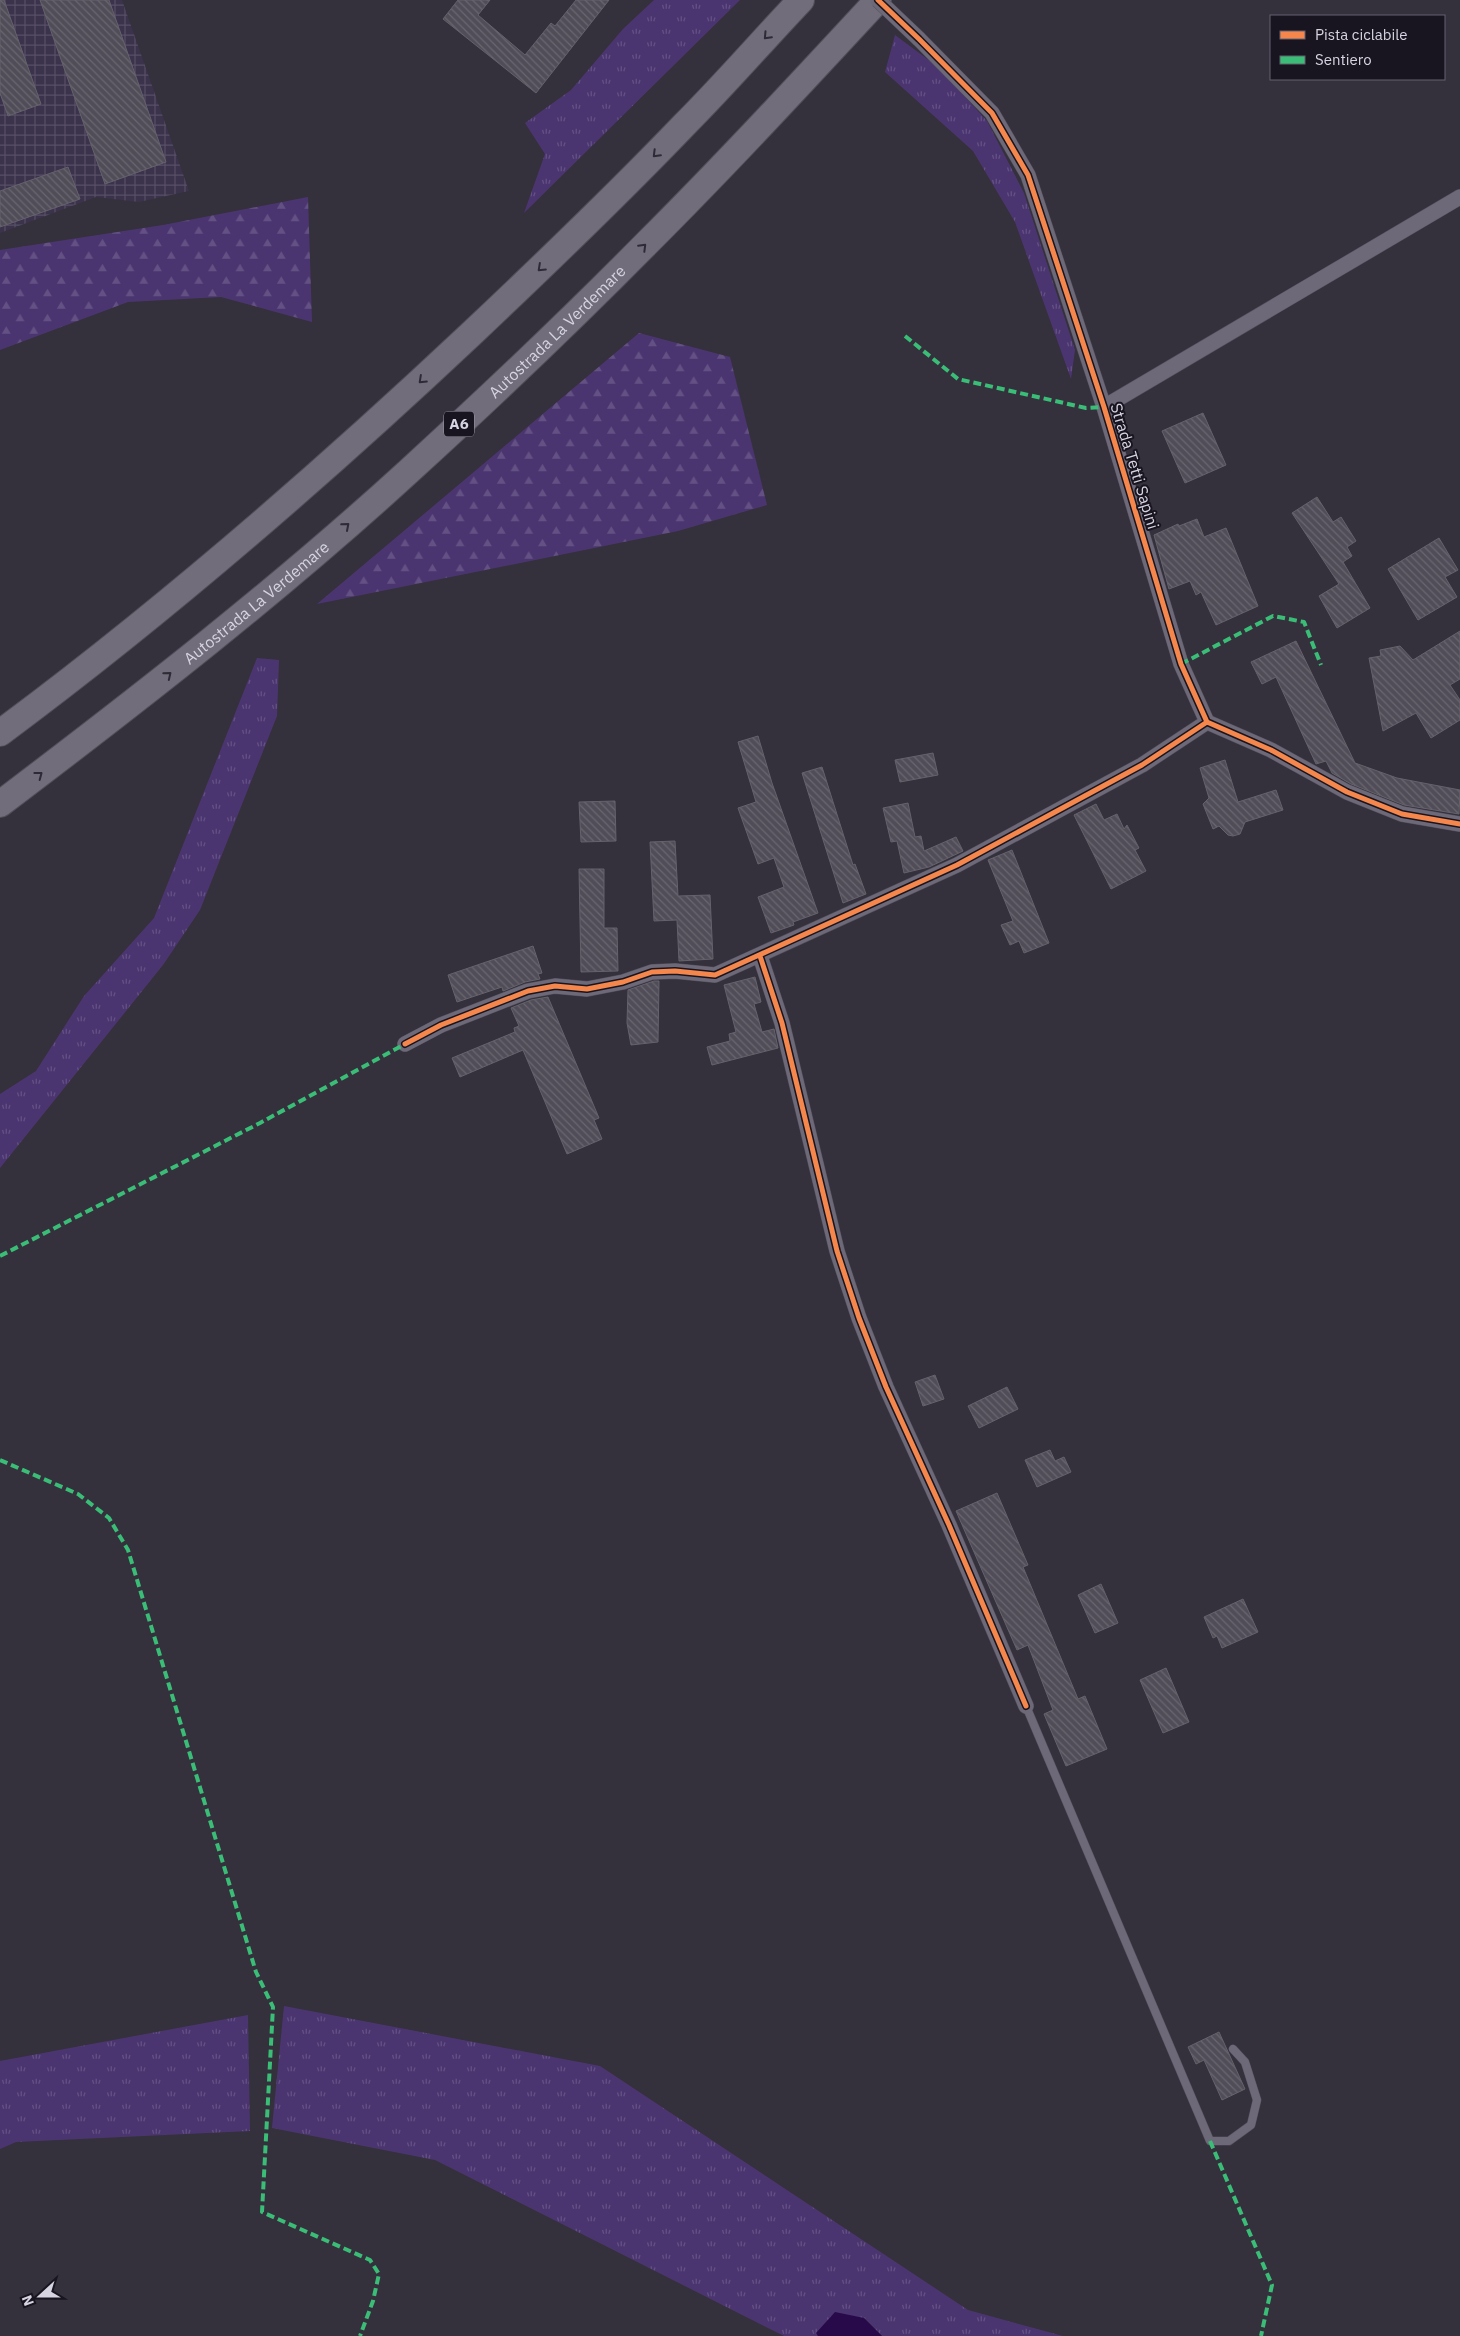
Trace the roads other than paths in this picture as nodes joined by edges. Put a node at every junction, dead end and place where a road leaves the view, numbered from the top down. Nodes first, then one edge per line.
1 (801, 0) edge
2 (878, 0) edge
3 (1460, 197) edge
4 (1104, 407) junction
5 (1207, 722) junction
6 (0, 733) edge
7 (0, 804) edge
8 (1460, 824) edge
9 (760, 956) junction
10 (405, 1044) dead end
11 (1026, 1706) joint
12 (1233, 2049) dead end

1 -> 6 highway
2 - 4 street, Strada Tetti Sapini, bridge
7 -> 2 highway, Autostrada La Verdemare / A6
3 - 4 street
4 - 5 street, Strada Tetti Sapini
5 - 8 street
5 - 9 street
9 - 10 street
9 - 11 street
11 - 12 lane

